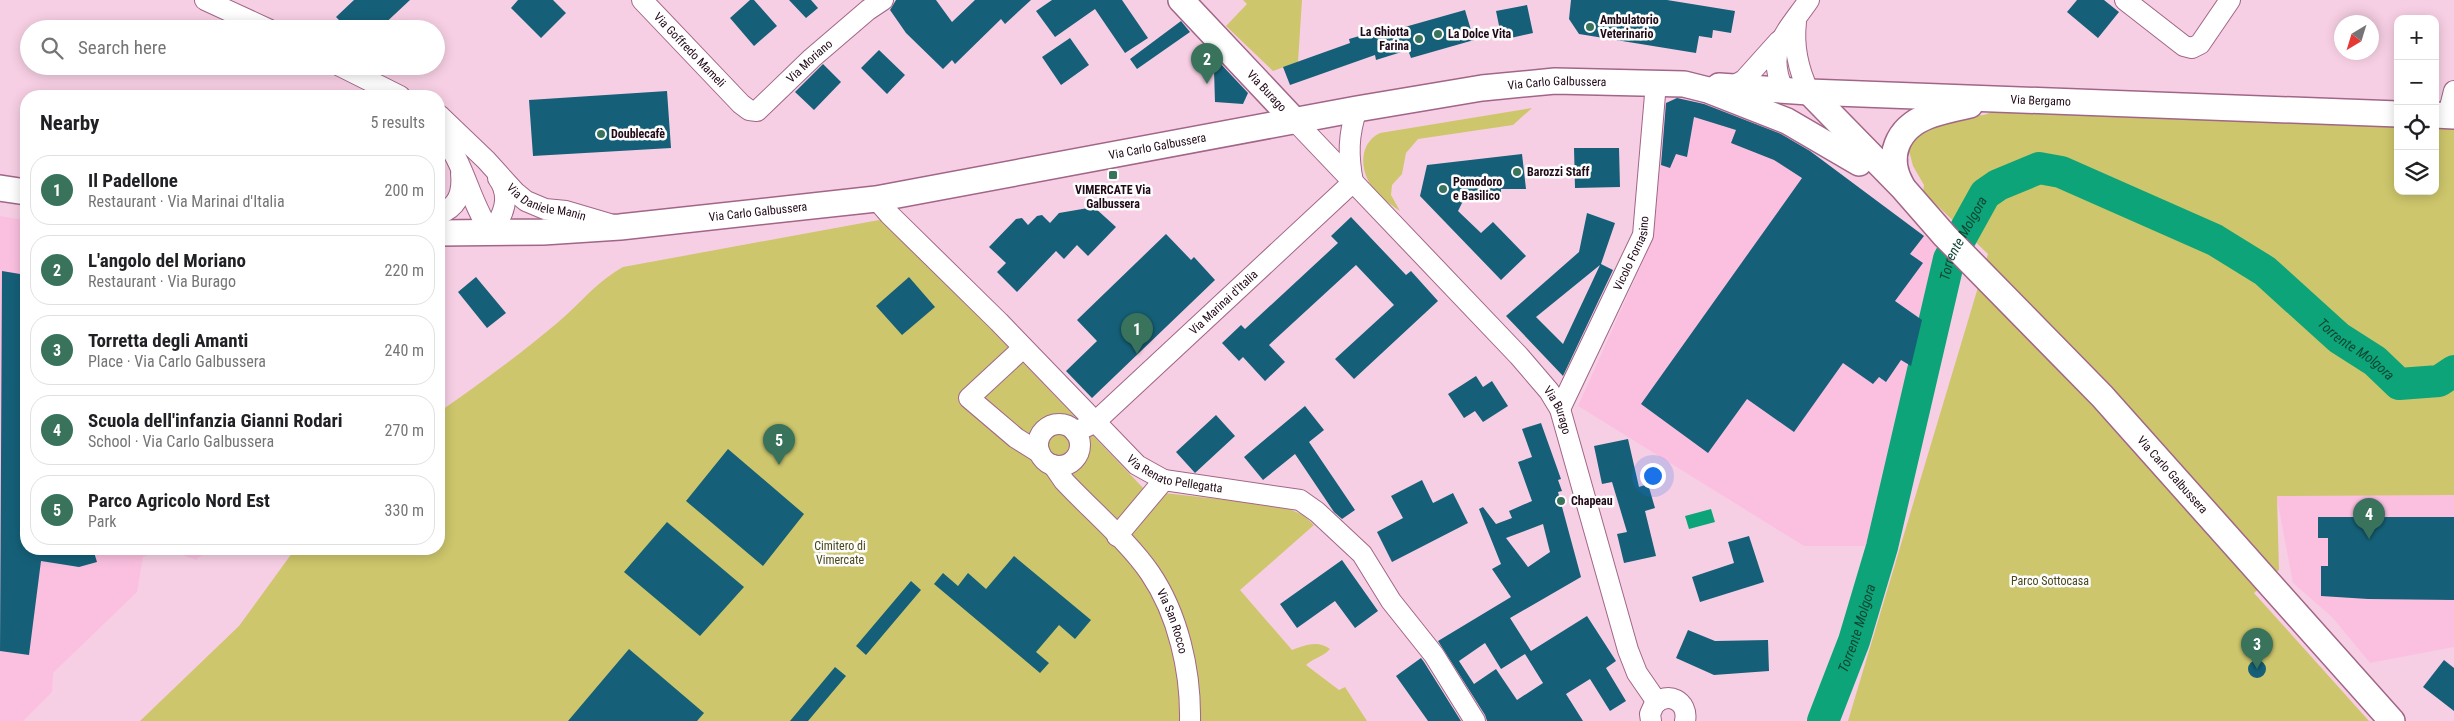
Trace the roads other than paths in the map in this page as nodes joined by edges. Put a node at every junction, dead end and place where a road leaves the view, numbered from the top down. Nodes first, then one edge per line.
1 (206, 0) edge
2 (642, 0) edge
3 (1181, 0) edge
4 (1809, 0) edge
5 (2125, 0) edge
6 (2230, 0) edge
7 (870, 3) edge
8 (249, 20) edge
9 (1796, 22) junction
10 (1782, 38) junction
11 (357, 75) edge
12 (1656, 83) junction
13 (1684, 84) junction
14 (1733, 86) junction
15 (1783, 89) junction
16 (385, 90) edge
17 (2454, 91) edge
18 (1809, 92) junction
19 (1995, 98) junction
20 (737, 99) joint
21 (1357, 110) junction
22 (2394, 114) edge
23 (2446, 115) edge
24 (445, 121) edge
25 (1295, 121) junction
26 (445, 140) edge
27 (486, 160) junction
28 (1860, 163) junction
29 (460, 164) junction
30 (1353, 182) junction
31 (0, 188) edge
32 (1903, 188) junction
33 (20, 191) edge
34 (876, 199) junction
35 (445, 211) edge
36 (620, 227) junction
37 (491, 233) junction
38 (445, 234) edge
39 (1945, 236) junction
40 (1023, 348) junction
41 (1560, 409) junction
42 (1094, 423) junction
43 (1074, 432) junction
44 (1046, 459) junction
45 (1164, 480) junction
46 (1117, 536) junction
47 (1654, 711) edge
48 (1689, 720) edge
49 (1190, 721) edge
50 (1475, 721) edge
51 (2392, 721) edge

1 - 8 street
2 - 20 street, Via Goffredo Mameli
3 - 25 street, Via Burago
4 - 9 street
5 - 6 street
7 - 20 street, Via Moriano
9 - 10 street
9 - 18 street
10 - 14 street
10 - 15 street
11 - 16 street
12 - 13 street, Via Carlo Galbussera
12 - 21 street, Via Carlo Galbussera
12 - 41 street, Vicolo Fornasino
13 - 14 street, Via Bergamo
13 - 28 street, Via Carlo Galbussera
14 - 15 street, Via Bergamo
15 - 18 street, Via Bergamo
15 - 28 street, Via Carlo Galbussera
17 - 23 street
18 - 19 street, Via Bergamo
18 - 32 street, Via Carlo Galbussera
19 - 22 street, Via Bergamo
19 - 32 street, Via Carlo Galbussera
21 - 25 street, Via Carlo Galbussera
21 - 30 street
24 - 27 street, Via Daniele Manin
25 - 30 street, Via Burago
25 - 34 street, Via Carlo Galbussera
26 - 29 street
27 - 36 street, Via Daniele Manin
27 - 37 street, Via Daniele Manin
28 - 39 street, Via Carlo Galbussera
29 - 35 street
29 - 37 street
30 - 41 street, Via Burago
30 - 42 street, Via Marinai d'Italia
31 - 33 street
32 - 39 street, Via Carlo Galbussera
34 - 36 street, Via Carlo Galbussera
34 - 40 street, Via Renato Pellegatta
36 - 37 street, Via Carlo Galbussera
37 - 38 street, Via Carlo Galbussera
39 - 51 street, Via Carlo Galbussera
40 - 42 street, Via Renato Pellegatta
40 - 44 street
41 - 47 street, Via Burago
42 - 43 street, Via Marinai d'Italia
42 - 45 street, Via Renato Pellegatta
43 - 44 street
43 - 44 street
44 - 46 street, Via San Rocco
45 - 46 street
45 - 50 street, Via Renato Pellegatta
46 - 49 street, Via San Rocco
47 - 48 street, Via Burago

